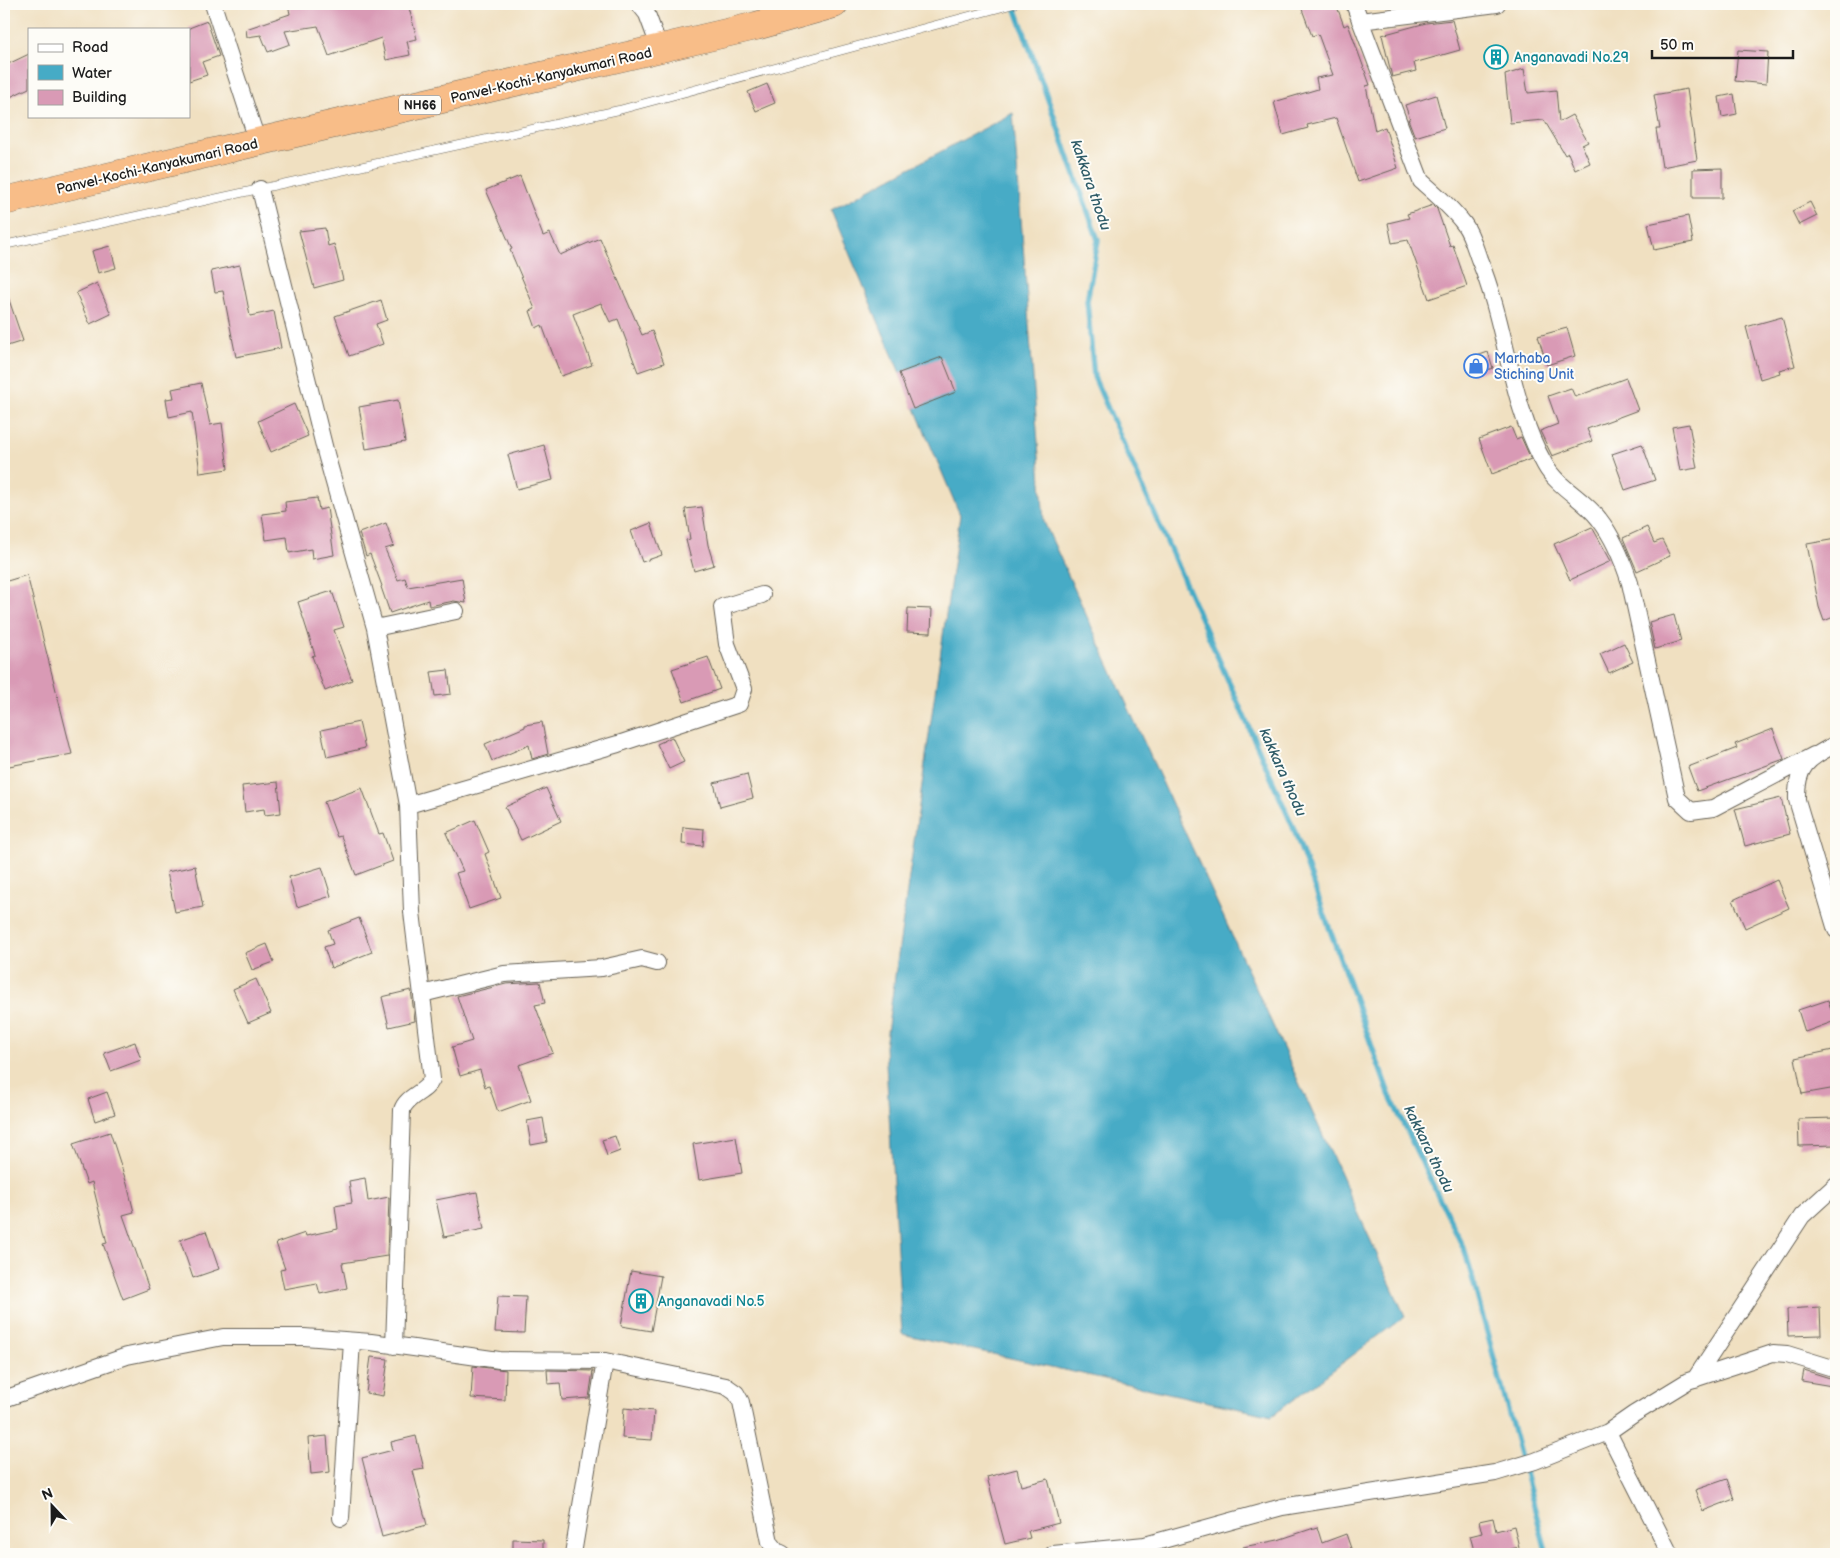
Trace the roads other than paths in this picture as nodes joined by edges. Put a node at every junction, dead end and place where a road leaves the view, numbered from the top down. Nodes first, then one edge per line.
1 (213, 4) edge
2 (639, 4) edge
3 (834, 4) edge
4 (1014, 4) edge
5 (1354, 4) edge
6 (1497, 4) edge
7 (1360, 21) junction
8 (660, 49) junction
9 (258, 143) junction
10 (260, 189) junction
11 (4, 201) edge
12 (4, 245) edge
13 (762, 595) dead end
14 (456, 611) dead end
15 (375, 628) junction
16 (1836, 744) edge
17 (1814, 755) junction
18 (408, 805) junction
19 (1836, 930) edge
20 (657, 962) dead end
21 (422, 994) junction
22 (1836, 1185) edge
23 (352, 1341) junction
24 (394, 1346) junction
25 (605, 1361) junction
26 (1836, 1369) edge
27 (1695, 1379) junction
28 (4, 1399) edge
29 (1608, 1432) junction
30 (341, 1518) dead end
31 (573, 1554) edge
32 (783, 1554) edge
33 (1053, 1554) edge
34 (1670, 1554) edge

1 - 9 street
2 - 8 street
3 - 8 highway, Panvel-Kochi-Kanyakumari Road / NH66
4 - 10 lane
5 - 7 street
6 - 7 street
7 - 17 street
8 - 9 highway, Panvel-Kochi-Kanyakumari Road / NH66
9 - 11 highway, Panvel-Kochi-Kanyakumari Road / NH66
10 - 12 lane
10 - 15 street
13 - 18 street
14 - 15 street
15 - 18 street
16 - 17 street
17 - 19 street
18 - 21 street
20 - 21 street
21 - 24 street
22 - 27 street
23 - 24 street
23 - 28 street
23 - 30 street
24 - 25 street
25 - 31 street
25 - 32 street
26 - 27 street
27 - 29 street
29 - 33 street
29 - 34 street

